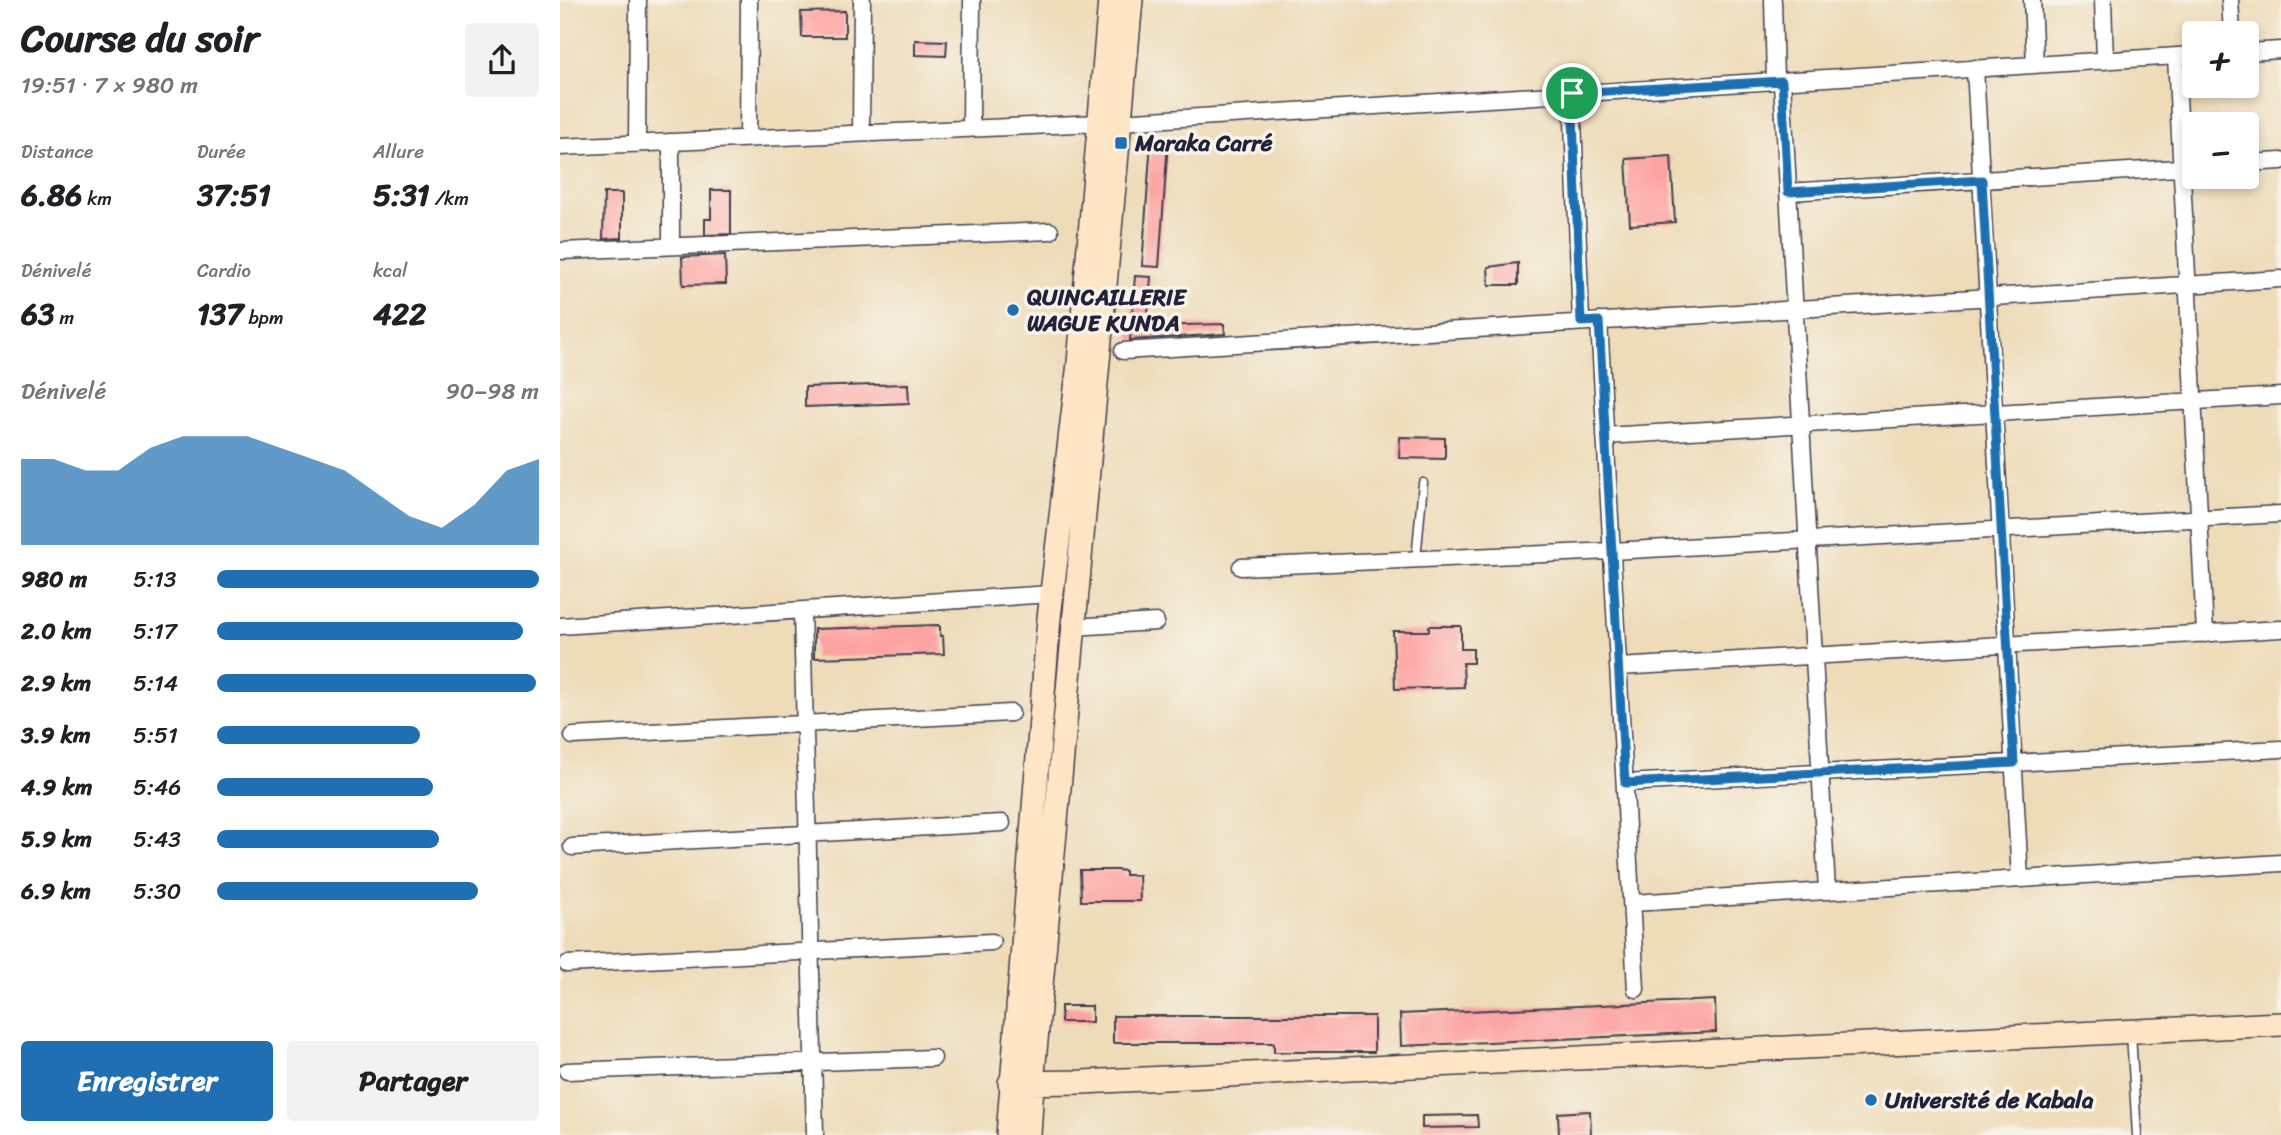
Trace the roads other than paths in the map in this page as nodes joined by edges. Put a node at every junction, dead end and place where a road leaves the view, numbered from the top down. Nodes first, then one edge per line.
1 (638, 0) edge
2 (749, 0) edge
3 (862, 0) edge
4 (972, 0) edge
5 (1110, 0) edge
6 (1133, 0) edge
7 (1773, 0) edge
8 (2032, 0) edge
9 (2103, 0) edge
10 (2230, 0) edge
11 (2231, 21) edge
12 (2281, 50) edge
13 (2259, 51) edge
14 (2176, 56) junction
15 (2182, 56) edge
16 (2105, 61) junction
17 (2035, 65) junction
18 (1975, 68) junction
19 (1779, 81) junction
20 (1572, 93) junction
21 (2182, 112) edge
22 (1109, 123) junction
23 (971, 128) junction
24 (861, 133) junction
25 (748, 138) junction
26 (671, 142) junction
27 (637, 144) junction
28 (560, 147) edge
29 (2281, 161) edge
30 (2259, 162) edge
31 (2182, 167) edge
32 (1982, 180) junction
33 (2188, 189) edge
34 (1788, 192) junction
35 (1050, 231) dead end
36 (671, 246) junction
37 (560, 251) edge
38 (2281, 279) edge
39 (2188, 285) junction
40 (1988, 297) junction
41 (1795, 309) junction
42 (1599, 321) junction
43 (1581, 322) junction
44 (1123, 351) dead end
45 (2281, 396) edge
46 (2193, 401) junction
47 (1995, 413) junction
48 (1801, 425) junction
49 (1605, 436) junction
50 (1423, 483) dead end
51 (2281, 514) edge
52 (2199, 519) junction
53 (2001, 530) junction
54 (1808, 540) junction
55 (1612, 551) junction
56 (1416, 560) junction
57 (1241, 567) dead end
58 (1052, 594) junction
59 (803, 611) junction
60 (1156, 622) dead end
61 (560, 626) edge
62 (1072, 627) junction
63 (2281, 629) edge
64 (2205, 634) junction
65 (2008, 645) junction
66 (1814, 656) junction
67 (1618, 667) junction
68 (1011, 713) dead end
69 (805, 724) junction
70 (573, 736) dead end
71 (2281, 749) edge
72 (2014, 763) junction
73 (1821, 773) junction
74 (1625, 783) junction
75 (1002, 823) dead end
76 (808, 834) junction
77 (572, 847) dead end
78 (2281, 863) edge
79 (2020, 879) junction
80 (1827, 891) junction
81 (1632, 903) junction
82 (992, 942) dead end
83 (811, 951) junction
84 (567, 964) dead end
85 (1636, 989) dead end
86 (2281, 1024) edge
87 (2131, 1031) junction
88 (933, 1058) dead end
89 (813, 1063) junction
90 (567, 1072) dead end
91 (1021, 1084) junction
92 (815, 1135) edge
93 (1008, 1135) edge
94 (1029, 1135) edge
95 (2137, 1135) edge

1 - 27 street
2 - 25 street
3 - 24 street
4 - 23 street
5 - 22 main road
6 - 22 main road
7 - 19 street
8 - 17 street
9 - 16 street
10 - 11 street
12 - 13 street
14 - 15 street
14 - 16 street
14 - 21 street
16 - 17 street
17 - 18 street
18 - 19 street
18 - 32 street
19 - 20 street
19 - 34 street
20 - 22 street
20 - 43 street
22 - 23 street
22 - 58 main road
22 - 62 main road
23 - 24 street
24 - 25 street
25 - 26 street
26 - 27 street
26 - 36 street
27 - 28 street
29 - 30 street
31 - 32 street
32 - 34 street
32 - 40 street
33 - 39 street
34 - 41 street
35 - 36 street
36 - 37 street
38 - 39 street
39 - 40 street
39 - 46 street
40 - 41 street
40 - 47 street
41 - 42 street
41 - 48 street
42 - 43 street
42 - 49 street
43 - 44 street
45 - 46 street
46 - 47 street
46 - 52 street
47 - 48 street
47 - 53 street
48 - 49 street
48 - 54 street
49 - 55 street
50 - 56 lane
51 - 52 street
52 - 53 street
52 - 64 street
53 - 54 street
53 - 65 street
54 - 55 street
54 - 66 street
55 - 56 street
55 - 67 street
56 - 57 street
58 - 59 street
58 - 91 main road
59 - 61 street
59 - 69 street
60 - 62 street
62 - 91 main road
63 - 64 street
64 - 65 street
65 - 66 street
65 - 72 street
66 - 67 street
66 - 73 street
67 - 74 street
68 - 69 street
69 - 70 street
69 - 76 street
71 - 72 street
72 - 73 street
72 - 79 street
73 - 74 street
73 - 80 street
74 - 81 street
75 - 76 street
76 - 77 street
76 - 83 street
78 - 79 street
79 - 80 street
80 - 81 street
81 - 85 street
82 - 83 street
83 - 84 street
83 - 89 street
86 - 87 main road
87 - 91 main road
87 - 95 lane
88 - 89 street
89 - 90 street
89 - 92 street
91 - 93 main road
91 - 94 main road

